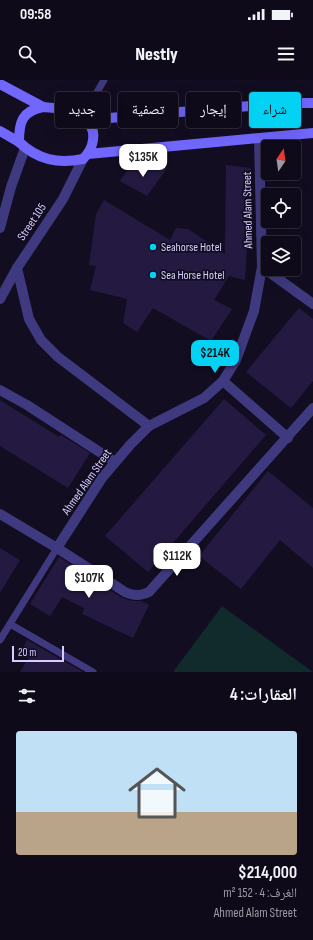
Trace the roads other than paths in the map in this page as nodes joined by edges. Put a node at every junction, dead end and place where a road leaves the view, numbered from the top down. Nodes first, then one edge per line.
1 (104, 80) edge
2 (0, 84) edge
3 (98, 92) edge
4 (313, 103) edge
5 (44, 107) junction
6 (55, 108) edge
7 (110, 117) edge
8 (91, 128) edge
9 (0, 131) edge
10 (313, 133) edge
11 (259, 138) junction
12 (22, 145) junction
13 (85, 156) junction
14 (0, 228) edge
15 (261, 236) edge
16 (17, 268) junction
17 (261, 274) edge
18 (274, 276) edge
19 (0, 299) edge
20 (313, 304) edge
21 (223, 381) junction
22 (0, 390) edge
23 (311, 413) edge
24 (149, 426) junction
25 (288, 438) junction
26 (115, 462) junction
27 (0, 514) edge
28 (57, 548) junction
29 (10, 624) junction
30 (0, 640) edge
31 (93, 672) edge

1 - 3 lane
2 - 5 main road
4 - 7 main road
5 - 6 main road
5 - 12 main road
8 - 13 main road
9 - 12 main road
10 - 11 main road
11 - 13 main road
11 - 15 street, Ahmed Alam Street
12 - 13 main road
12 - 14 street, Street 105
13 - 16 street, Street 105
16 - 19 street, Street 105
16 - 24 street
17 - 21 street, Ahmed Alam Street
18 - 20 street
21 - 24 street, Ahmed Alam Street
21 - 25 street
22 - 26 street
23 - 25 street
24 - 26 street, Ahmed Alam Street
25 - 28 street
26 - 28 street, Ahmed Alam Street
27 - 28 street
28 - 29 lane, Ahmed Alam Street
29 - 30 lane, Ahmed Alam Street
29 - 31 lane

